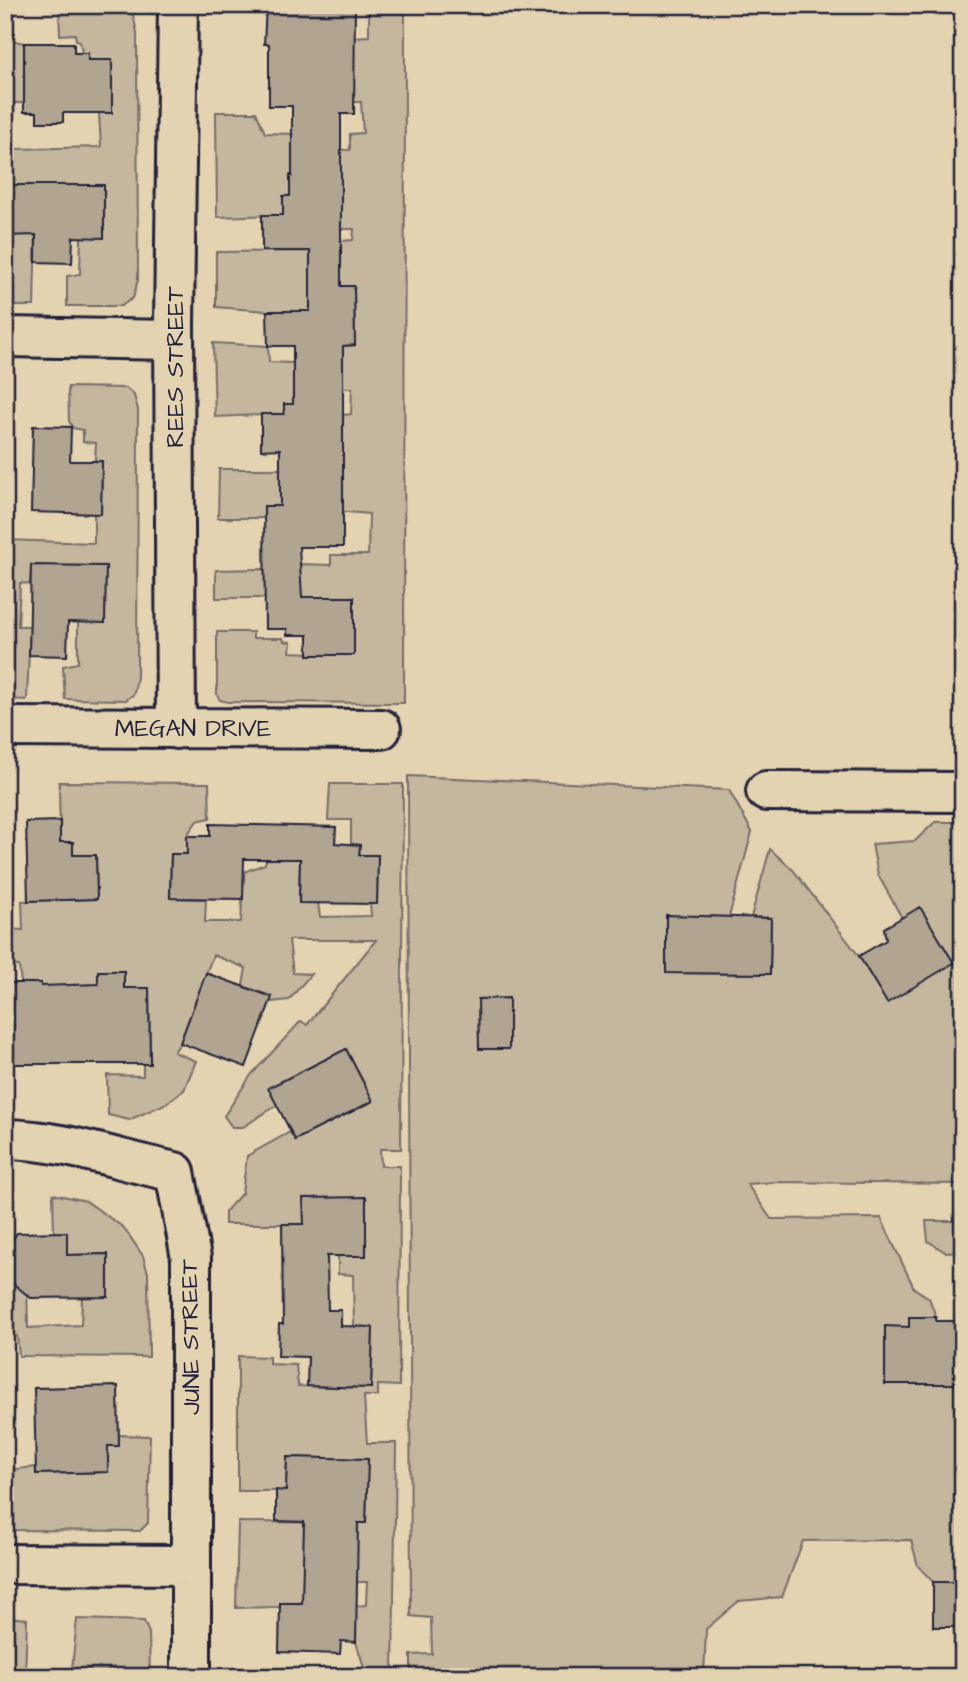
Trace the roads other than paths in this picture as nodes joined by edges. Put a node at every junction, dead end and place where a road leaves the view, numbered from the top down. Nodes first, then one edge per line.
1 (178, 5) edge
2 (5, 337) edge
3 (174, 340) junction
4 (5, 727) edge
5 (176, 729) junction
6 (381, 729) dead end
7 (766, 791) dead end
8 (963, 792) edge
9 (5, 1139) edge
10 (5, 1564) edge
11 (191, 1565) junction
12 (191, 1677) edge

1 - 3 street, REES STREET
2 - 3 street
3 - 5 street, REES STREET
4 - 5 street, MEGAN DRIVE
5 - 6 street, MEGAN DRIVE
7 - 8 street
9 - 11 street, JUNE STREET
10 - 11 street
11 - 12 street, JUNE STREET

